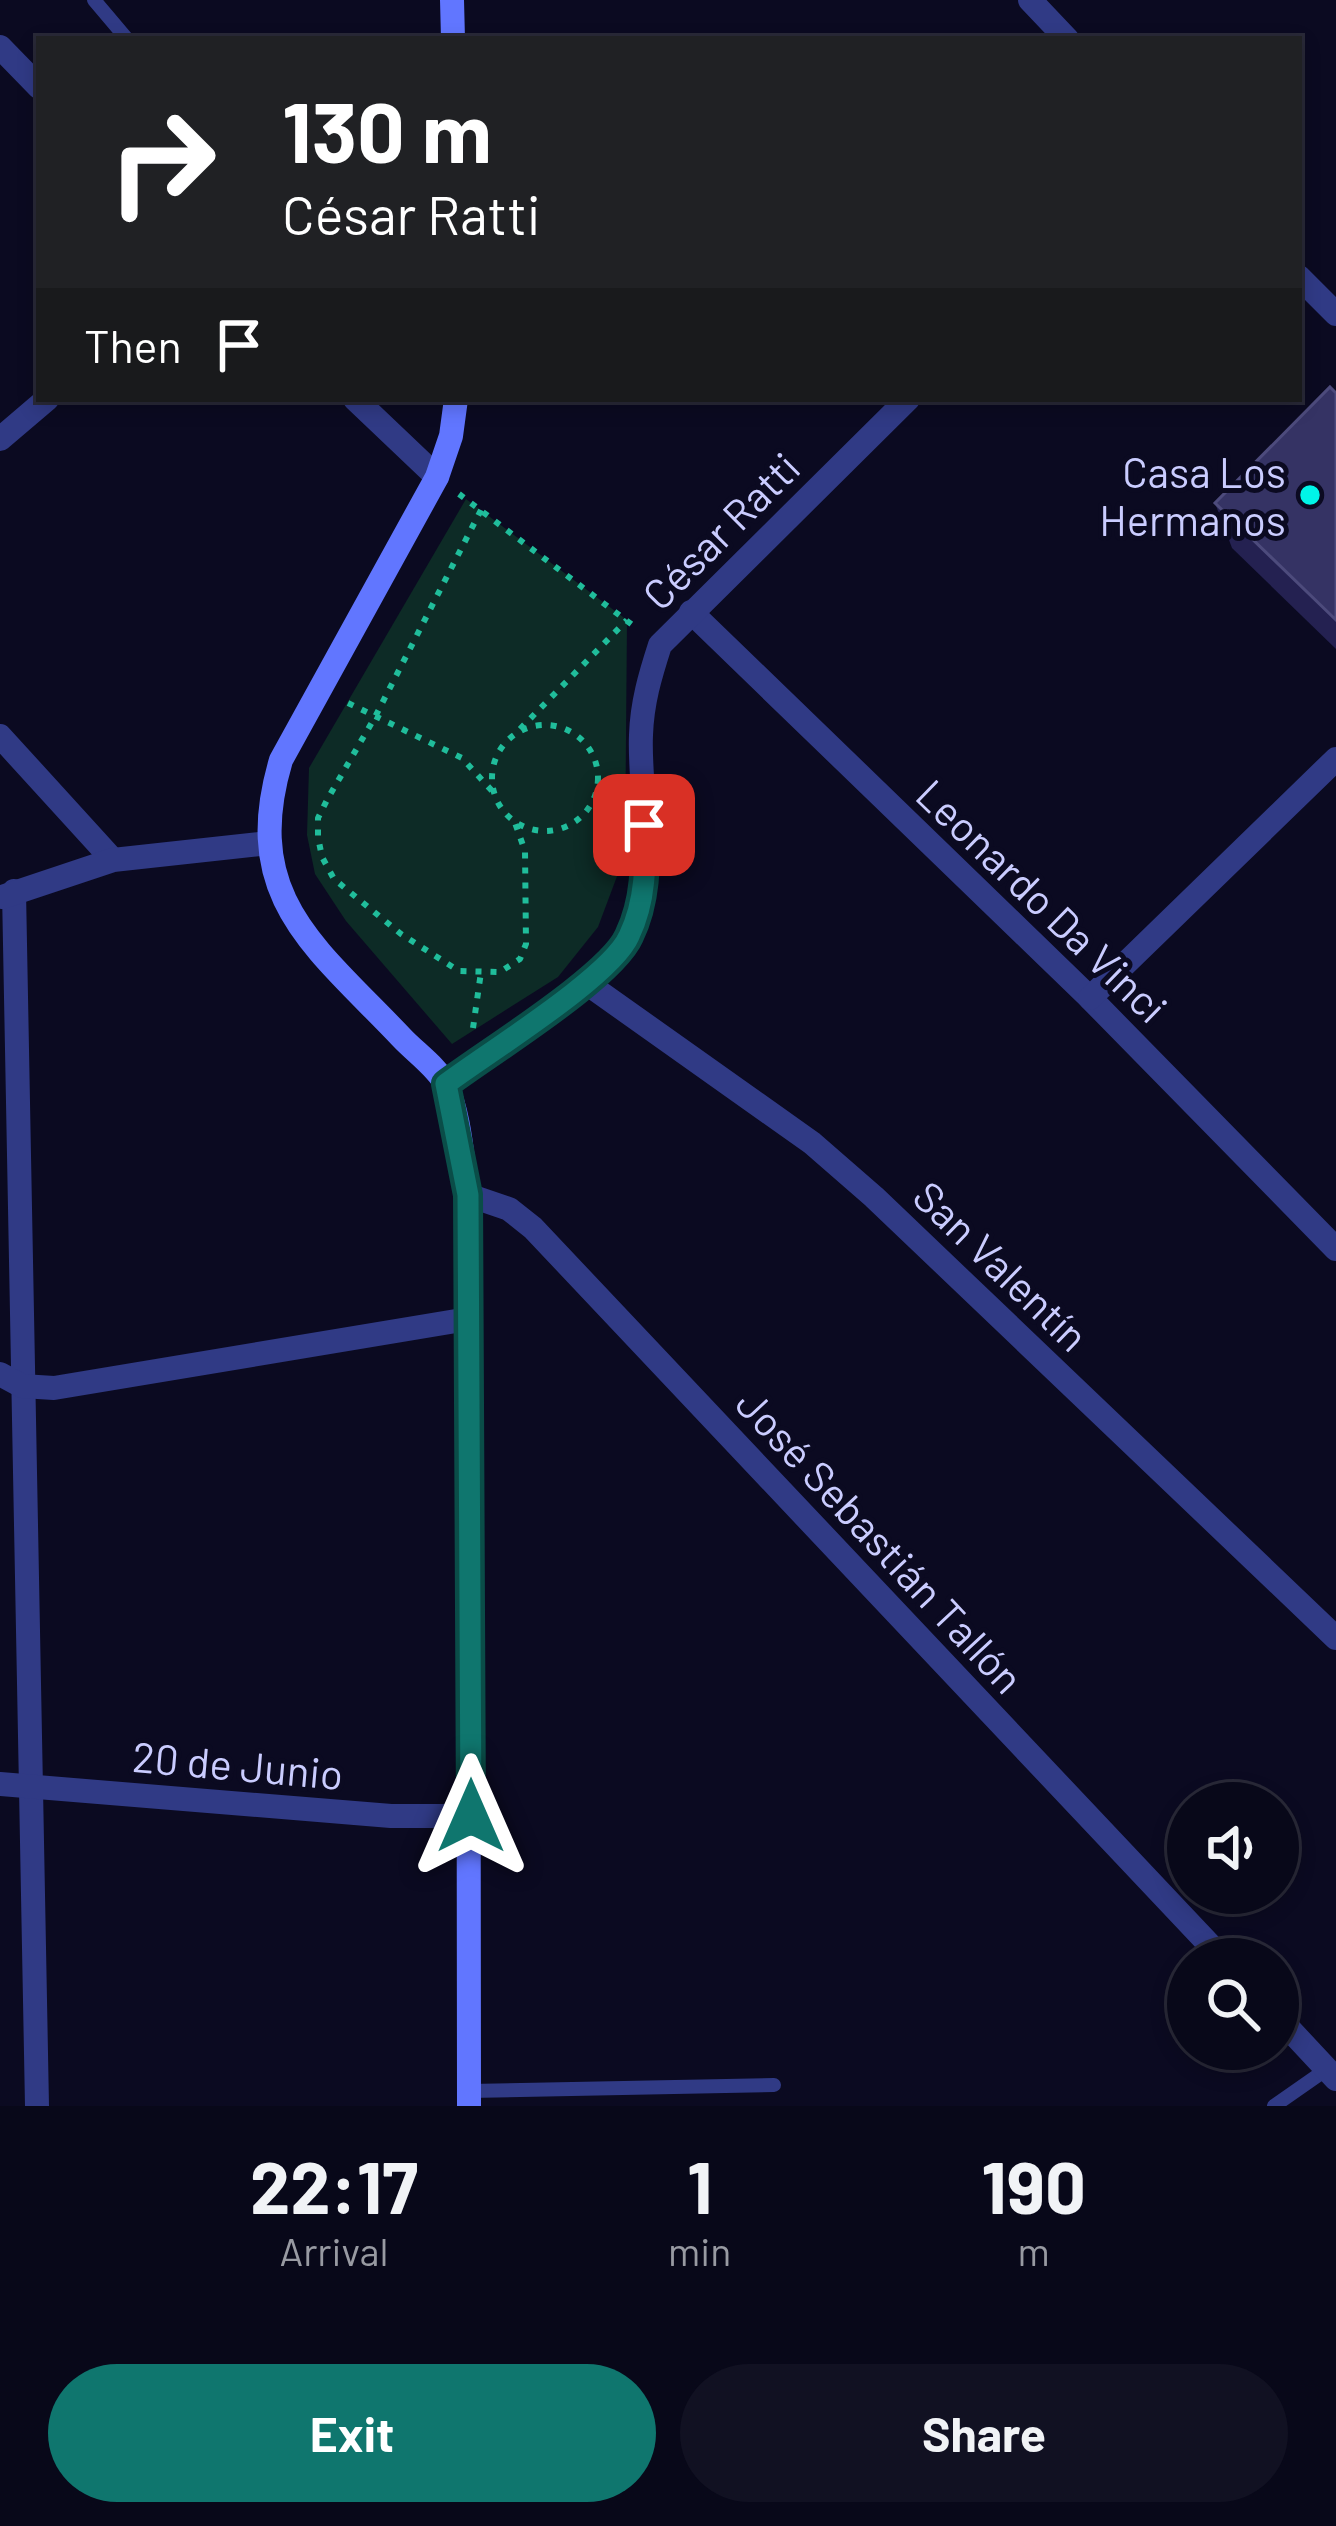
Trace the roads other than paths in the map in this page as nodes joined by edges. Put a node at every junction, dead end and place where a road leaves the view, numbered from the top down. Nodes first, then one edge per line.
1 (94, 0) edge
2 (452, 0) edge
3 (1030, 0) edge
4 (124, 36) edge
5 (453, 36) edge
6 (1064, 36) edge
7 (0, 47) edge
8 (36, 84) edge
9 (1302, 280) edge
10 (1336, 314) edge
11 (43, 402) edge
12 (358, 402) edge
13 (456, 402) edge
14 (905, 402) edge
15 (0, 439) edge
16 (437, 477) junction
17 (691, 612) junction
18 (0, 736) edge
19 (1336, 759) edge
20 (269, 843) junction
21 (113, 860) junction
22 (7, 895) edge
23 (585, 982) junction
24 (1090, 998) junction
25 (446, 1084) junction
26 (468, 1195) junction
27 (1336, 1249) edge
28 (468, 1319) junction
29 (11, 1380) edge
30 (1336, 1638) edge
31 (0, 1784) edge
32 (31, 1787) junction
33 (471, 1816) junction
34 (1203, 1938) edge
35 (1299, 2040) edge
36 (1331, 2074) edge
37 (774, 2085) dead end
38 (469, 2098) edge
39 (521, 2098) edge
40 (37, 2106) edge
41 (1274, 2106) edge

1 - 4 lane
2 - 5 street
3 - 6 street
7 - 8 street
9 - 10 street
11 - 15 street
12 - 16 street
13 - 16 street
14 - 17 street, César Ratti
16 - 20 street
17 - 23 street, César Ratti
17 - 24 street, Leonardo Da Vinci
18 - 21 street
19 - 24 street
20 - 21 street
20 - 25 street
21 - 22 street
22 - 29 street
23 - 25 street, César Ratti
23 - 30 street, San Valentín
24 - 27 street, Leonardo Da Vinci
25 - 26 street
26 - 28 street
26 - 34 street, José Sebastián Tallón
28 - 29 street
28 - 33 street
29 - 32 street
31 - 32 street, 20 de Junio
32 - 33 street, 20 de Junio
32 - 40 street
33 - 38 street
35 - 36 street
36 - 41 lane
37 - 39 lane
38 - 39 lane

